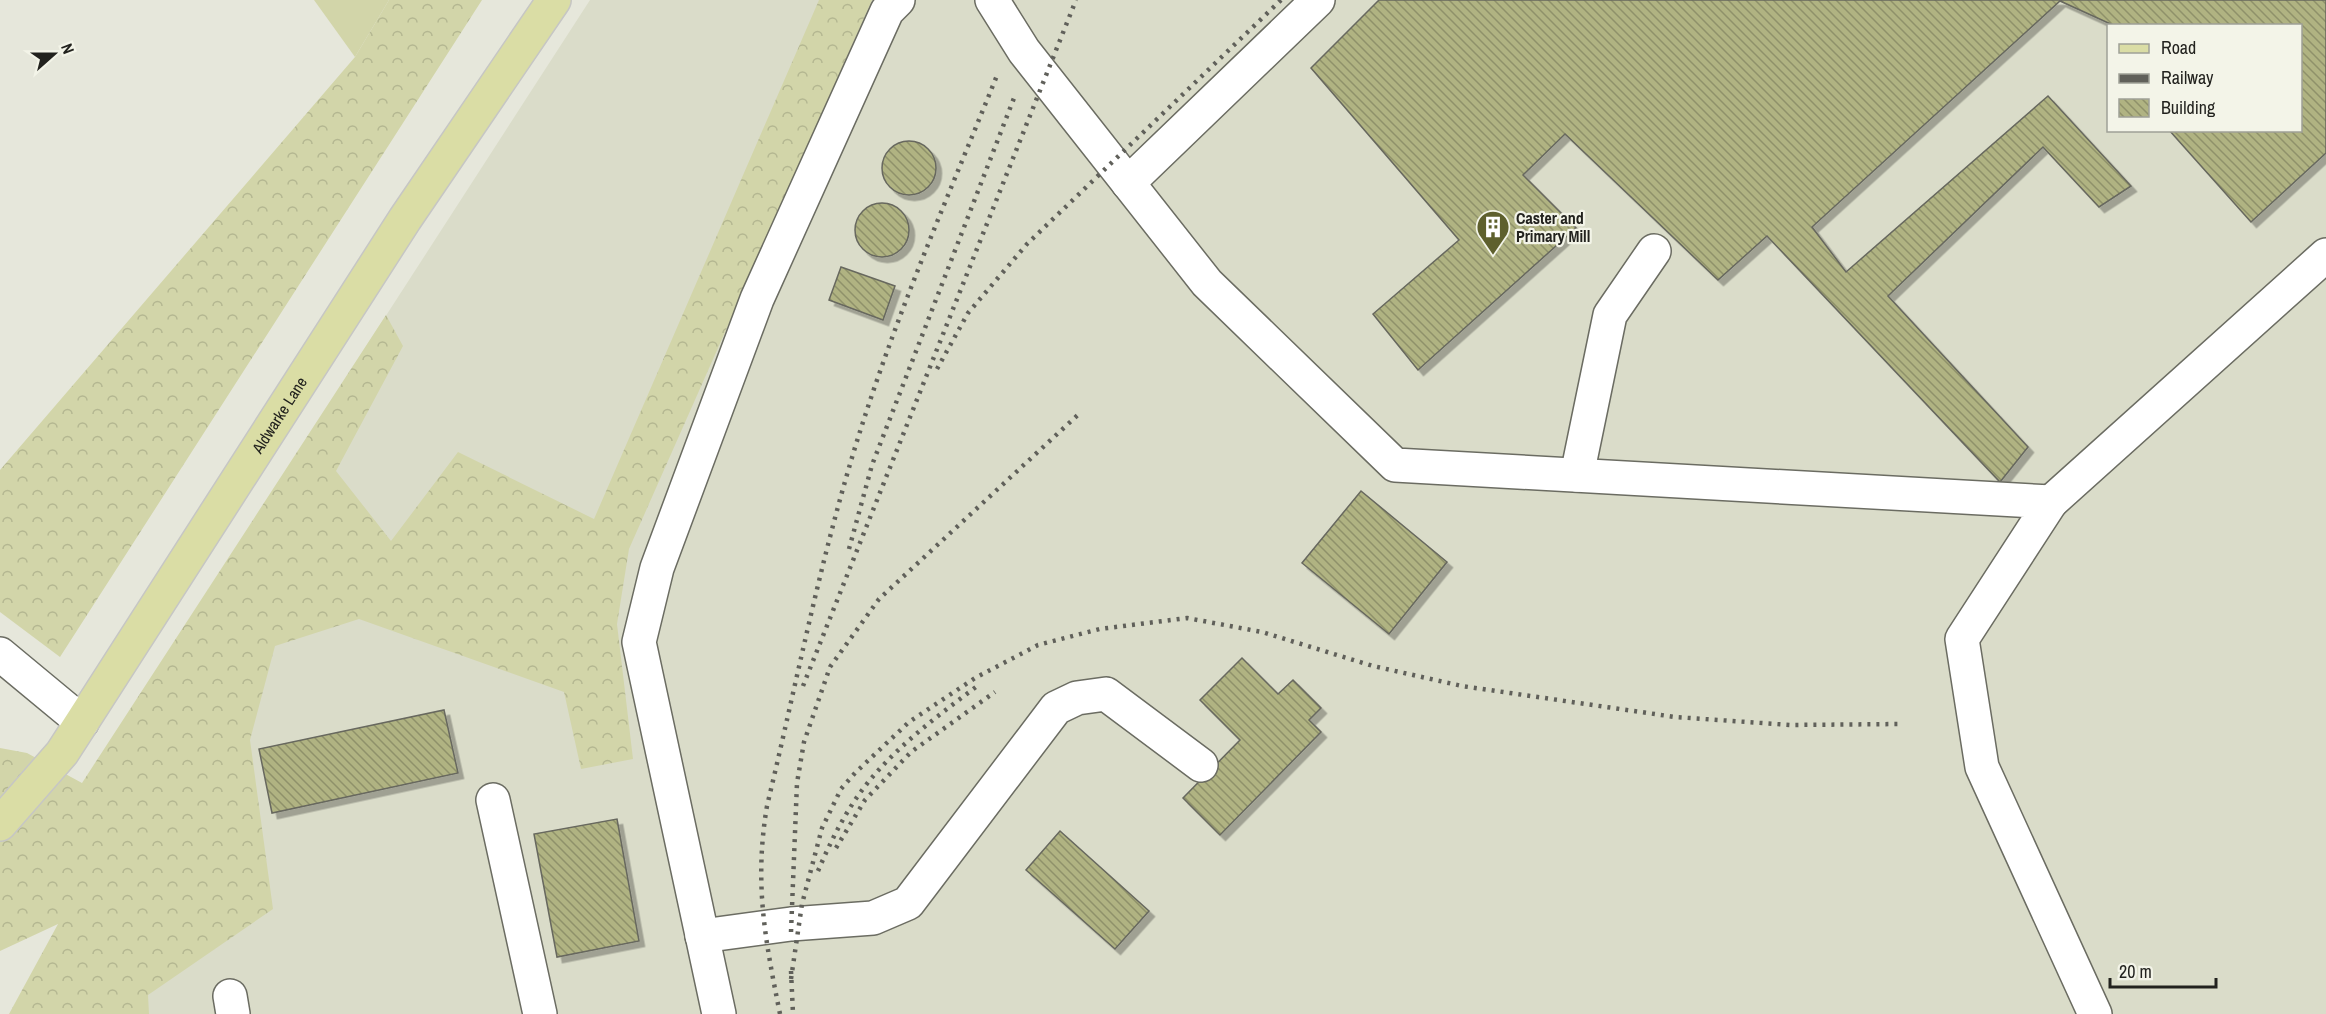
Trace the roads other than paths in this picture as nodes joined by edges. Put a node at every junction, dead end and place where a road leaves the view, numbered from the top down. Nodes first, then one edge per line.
1 (554, 0) edge
2 (898, 0) edge
3 (992, 0) edge
4 (1318, 0) edge
5 (1128, 183) junction
6 (1654, 251) dead end
7 (2326, 255) edge
8 (1578, 475) junction
9 (2051, 502) junction
10 (0, 654) edge
11 (82, 722) junction
12 (1201, 765) dead end
13 (493, 800) dead end
14 (0, 824) edge
15 (702, 936) junction
16 (540, 1014) edge
17 (719, 1014) edge
18 (2094, 1014) edge

1 - 11 main road, Aldwarke Lane
2 - 15 lane
3 - 5 lane
4 - 5 lane
5 - 8 lane
6 - 8 lane
7 - 9 lane
8 - 9 lane
9 - 18 lane
10 - 11 lane
11 - 14 main road, Aldwarke Lane
12 - 15 lane
13 - 16 lane
15 - 17 lane

